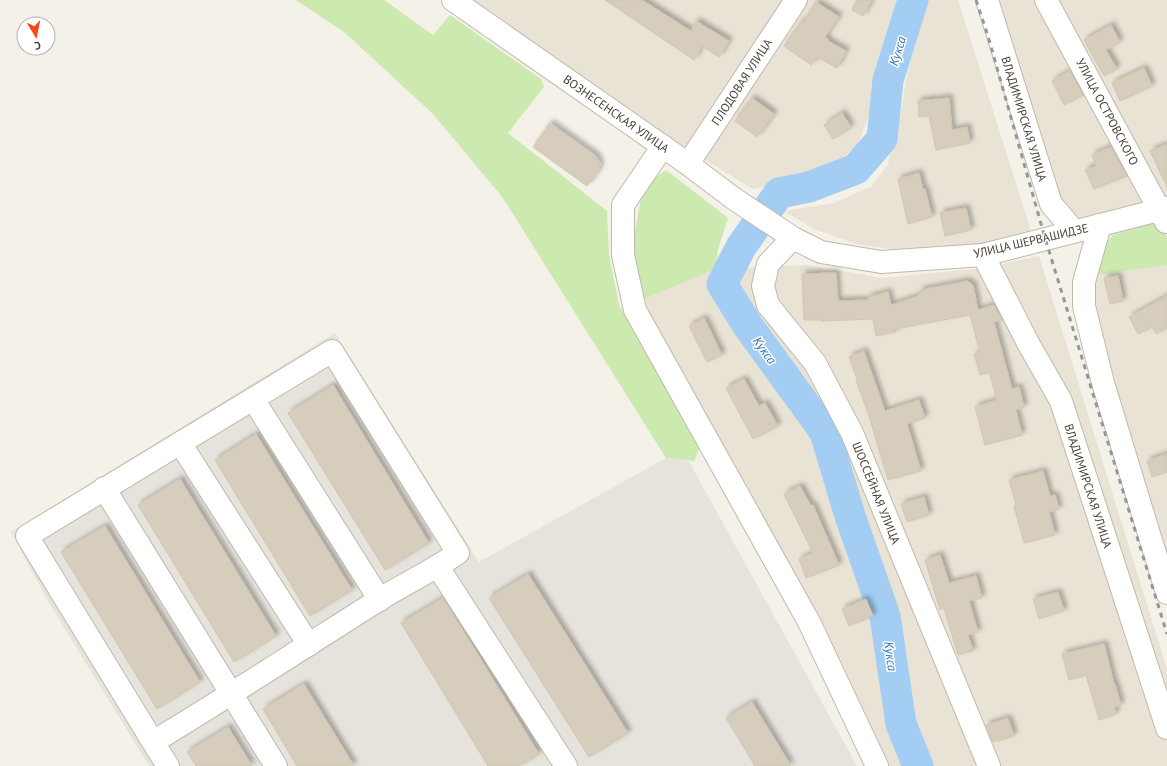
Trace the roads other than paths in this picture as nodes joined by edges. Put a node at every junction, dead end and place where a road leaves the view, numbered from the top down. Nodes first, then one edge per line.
1 (453, 0) edge
2 (796, 0) edge
3 (987, 0) edge
4 (1046, 0) edge
5 (663, 146) junction
6 (688, 164) junction
7 (1165, 214) edge
8 (1100, 225) junction
9 (1074, 231) junction
10 (786, 234) junction
11 (983, 255) junction
12 (253, 399) junction
13 (180, 443) junction
14 (104, 488) junction
15 (438, 567) junction
16 (1167, 593) edge
17 (380, 600) junction
18 (309, 645) junction
19 (232, 694) junction
20 (1167, 728) edge
21 (153, 742) junction
22 (168, 766) edge
23 (276, 766) edge
24 (566, 766) edge
25 (877, 766) edge
26 (989, 766) edge

1 - 5 street, ВОЗНЕСЕНСКАЯ УЛИЦА
2 - 6 street, ПЛОДОВАЯ УЛИЦА
3 - 9 street, ВЛАДИМИРСКАЯ УЛИЦА
4 - 7 street, УЛИЦА ОСТРОВСКОГО
5 - 6 street, ВОЗНЕСЕНСКАЯ УЛИЦА
5 - 25 street
6 - 10 street, ВОЗНЕСЕНСКАЯ УЛИЦА
7 - 8 street, УЛИЦА ШЕРВАШИДЗЕ
8 - 9 street, УЛИЦА ШЕРВАШИДЗЕ
8 - 16 street
9 - 11 street, УЛИЦА ШЕРВАШИДЗЕ
10 - 11 street, УЛИЦА ШЕРВАШИДЗЕ
10 - 26 street, ШОССЕЙНАЯ УЛИЦА
11 - 20 street, ВЛАДИМИРСКАЯ УЛИЦА
12 - 13 street
12 - 15 street
12 - 17 street
13 - 14 street
13 - 18 street
14 - 19 street
14 - 21 street
15 - 17 street
15 - 24 street
17 - 18 street
18 - 19 street
19 - 21 street
19 - 23 street
21 - 22 street

